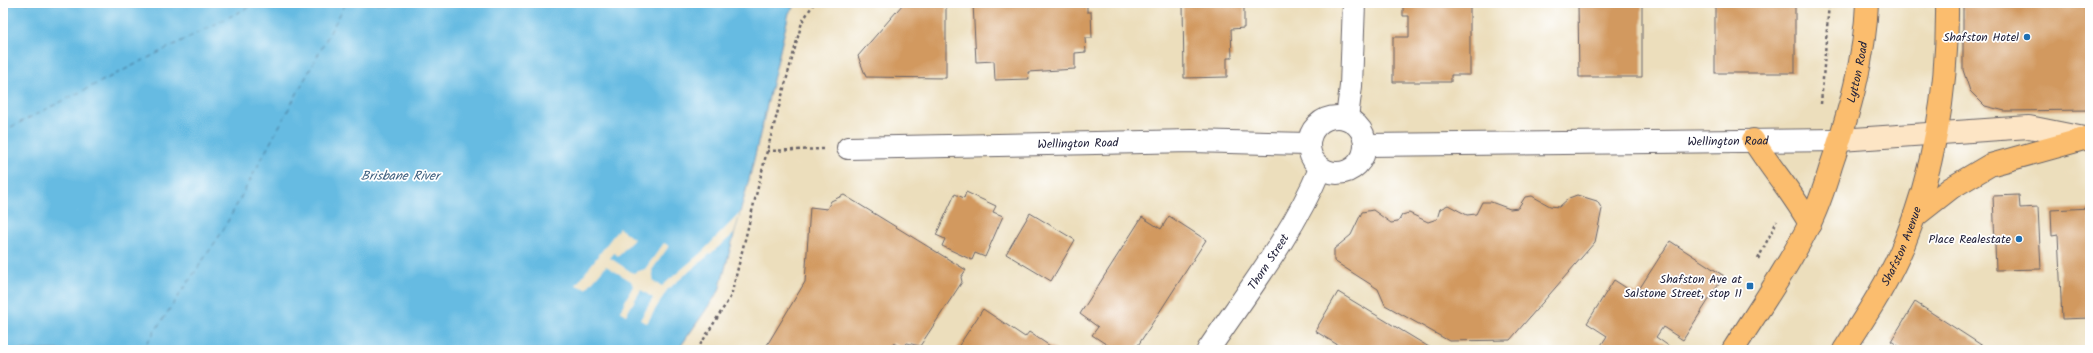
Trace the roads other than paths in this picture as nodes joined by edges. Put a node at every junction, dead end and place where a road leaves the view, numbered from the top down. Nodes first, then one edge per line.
1 (1354, 3) edge
2 (1867, 3) edge
3 (1947, 3) edge
4 (1347, 118) junction
5 (1936, 132) junction
6 (2087, 139) edge
7 (1753, 140) junction
8 (1840, 140) junction
9 (1308, 144) junction
10 (1365, 145) junction
11 (848, 148) road end
12 (1320, 169) junction
13 (1914, 217) junction
14 (1810, 224) junction
15 (1208, 350) edge
16 (1733, 350) edge
17 (1844, 350) edge

1 - 4 street
2 - 8 main road, Lytton Road
3 - 5 main road
4 - 9 street
4 - 10 street
5 - 6 main road, Wellington Road
5 - 8 main road, Wellington Road
5 - 13 main road, Shafston Avenue
6 - 13 main road
7 - 8 street, Wellington Road
7 - 10 street, Wellington Road
7 - 14 main road
8 - 14 main road
9 - 11 street, Wellington Road
9 - 12 street
10 - 12 street
12 - 15 street, Thorn Street
13 - 17 main road, Shafston Avenue
14 - 16 main road

